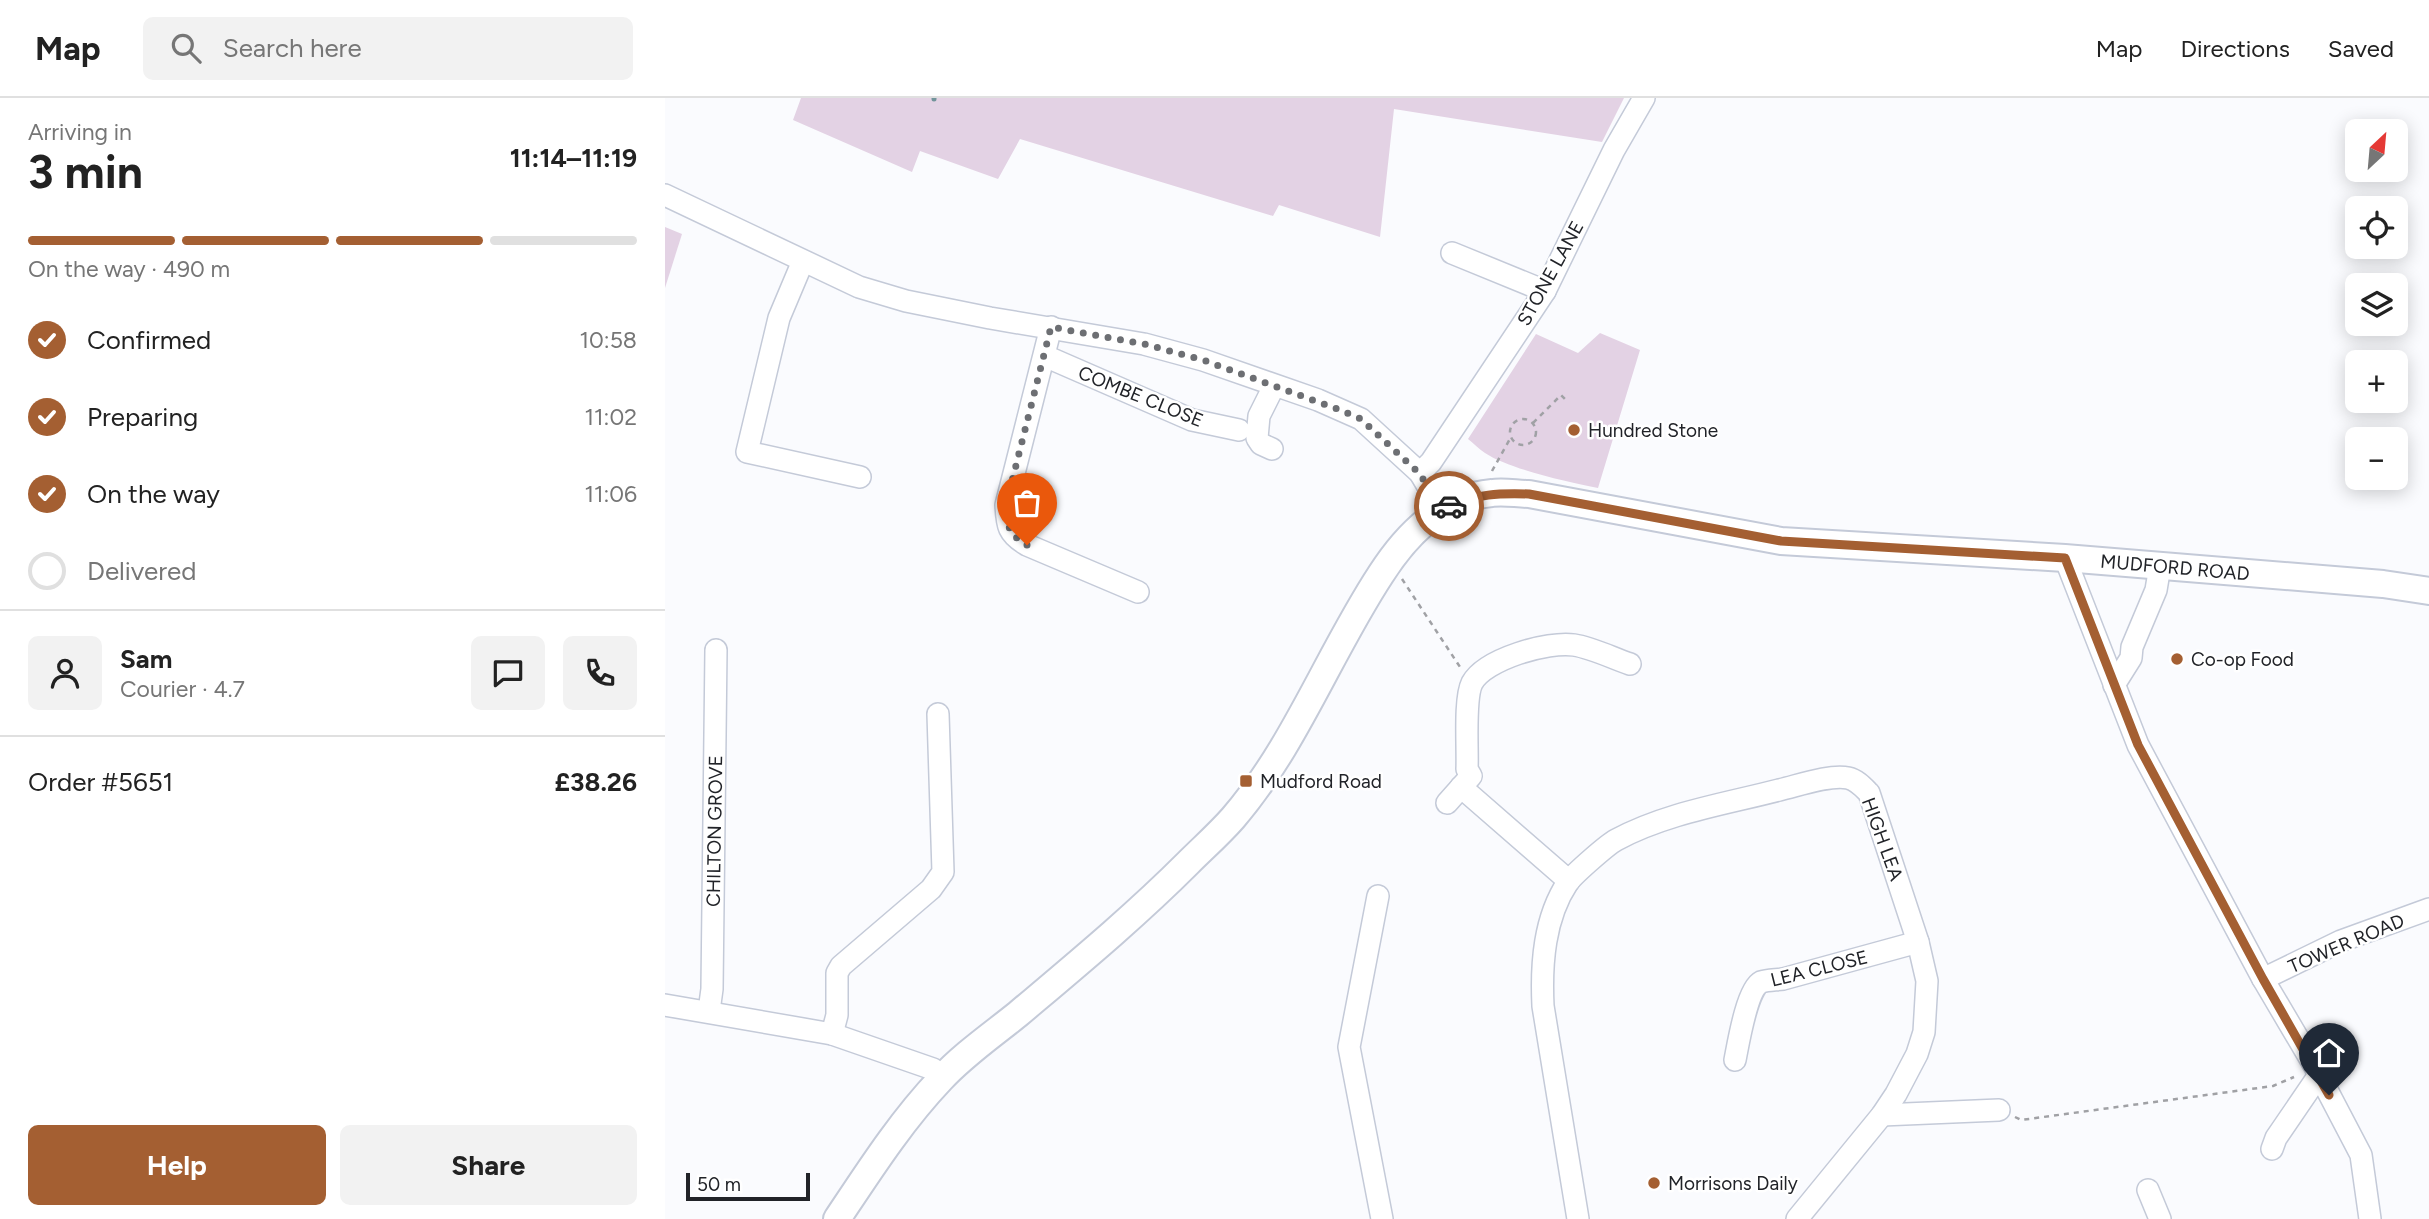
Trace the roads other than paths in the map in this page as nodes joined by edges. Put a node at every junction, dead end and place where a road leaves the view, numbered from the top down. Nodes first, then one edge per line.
1 (1644, 98) edge
2 (665, 195) edge
3 (1452, 253) dead end
4 (803, 261) junction
5 (1545, 291) junction
6 (1051, 327) junction
7 (1045, 356) junction
8 (1274, 386) junction
9 (1239, 430) dead end
10 (1272, 449) dead end
11 (1420, 474) junction
12 (866, 479) dead end
13 (1442, 510) junction
14 (2065, 558) junction
15 (2160, 566) junction
16 (2429, 591) edge
17 (1138, 592) dead end
18 (716, 650) dead end
19 (1630, 664) dead end
20 (2114, 685) junction
21 (938, 714) dead end
22 (1569, 881) junction
23 (1378, 896) dead end
24 (2429, 909) edge
25 (1918, 942) junction
26 (2263, 979) junction
27 (665, 1005) edge
28 (709, 1012) junction
29 (832, 1034) junction
30 (1735, 1060) dead end
31 (2317, 1071) junction
32 (943, 1077) junction
33 (1999, 1110) road end
34 (1882, 1115) junction
35 (2272, 1149) dead end
36 (2148, 1190) dead end
37 (837, 1219) edge
38 (1382, 1219) edge
39 (1578, 1219) edge
40 (1797, 1219) edge
41 (2160, 1219) edge
42 (2370, 1219) edge

1 - 5 street, STONE LANE
2 - 4 street
3 - 5 street
4 - 6 street
4 - 12 street
5 - 11 street, STONE LANE
6 - 7 street
6 - 8 street
7 - 9 street, COMBE CLOSE
7 - 17 street
8 - 10 street
8 - 11 street
11 - 13 street
13 - 14 main road, MUDFORD ROAD
13 - 32 main road, MUDFORD ROAD
14 - 15 main road, MUDFORD ROAD
14 - 20 street
15 - 16 main road, MUDFORD ROAD
15 - 20 street
18 - 28 street, CHILTON GROVE
19 - 22 street
20 - 26 street
21 - 29 street
22 - 25 street, HIGH LEA
22 - 39 street, HIGH LEA
23 - 38 street
24 - 26 street, TOWER ROAD
25 - 30 street, LEA CLOSE
25 - 34 street, HIGH LEA
26 - 31 street
27 - 28 street
28 - 29 street
29 - 32 street
31 - 35 street
31 - 42 street
32 - 37 main road, MUDFORD ROAD
33 - 34 street
34 - 40 street, HIGH LEA
36 - 41 street

